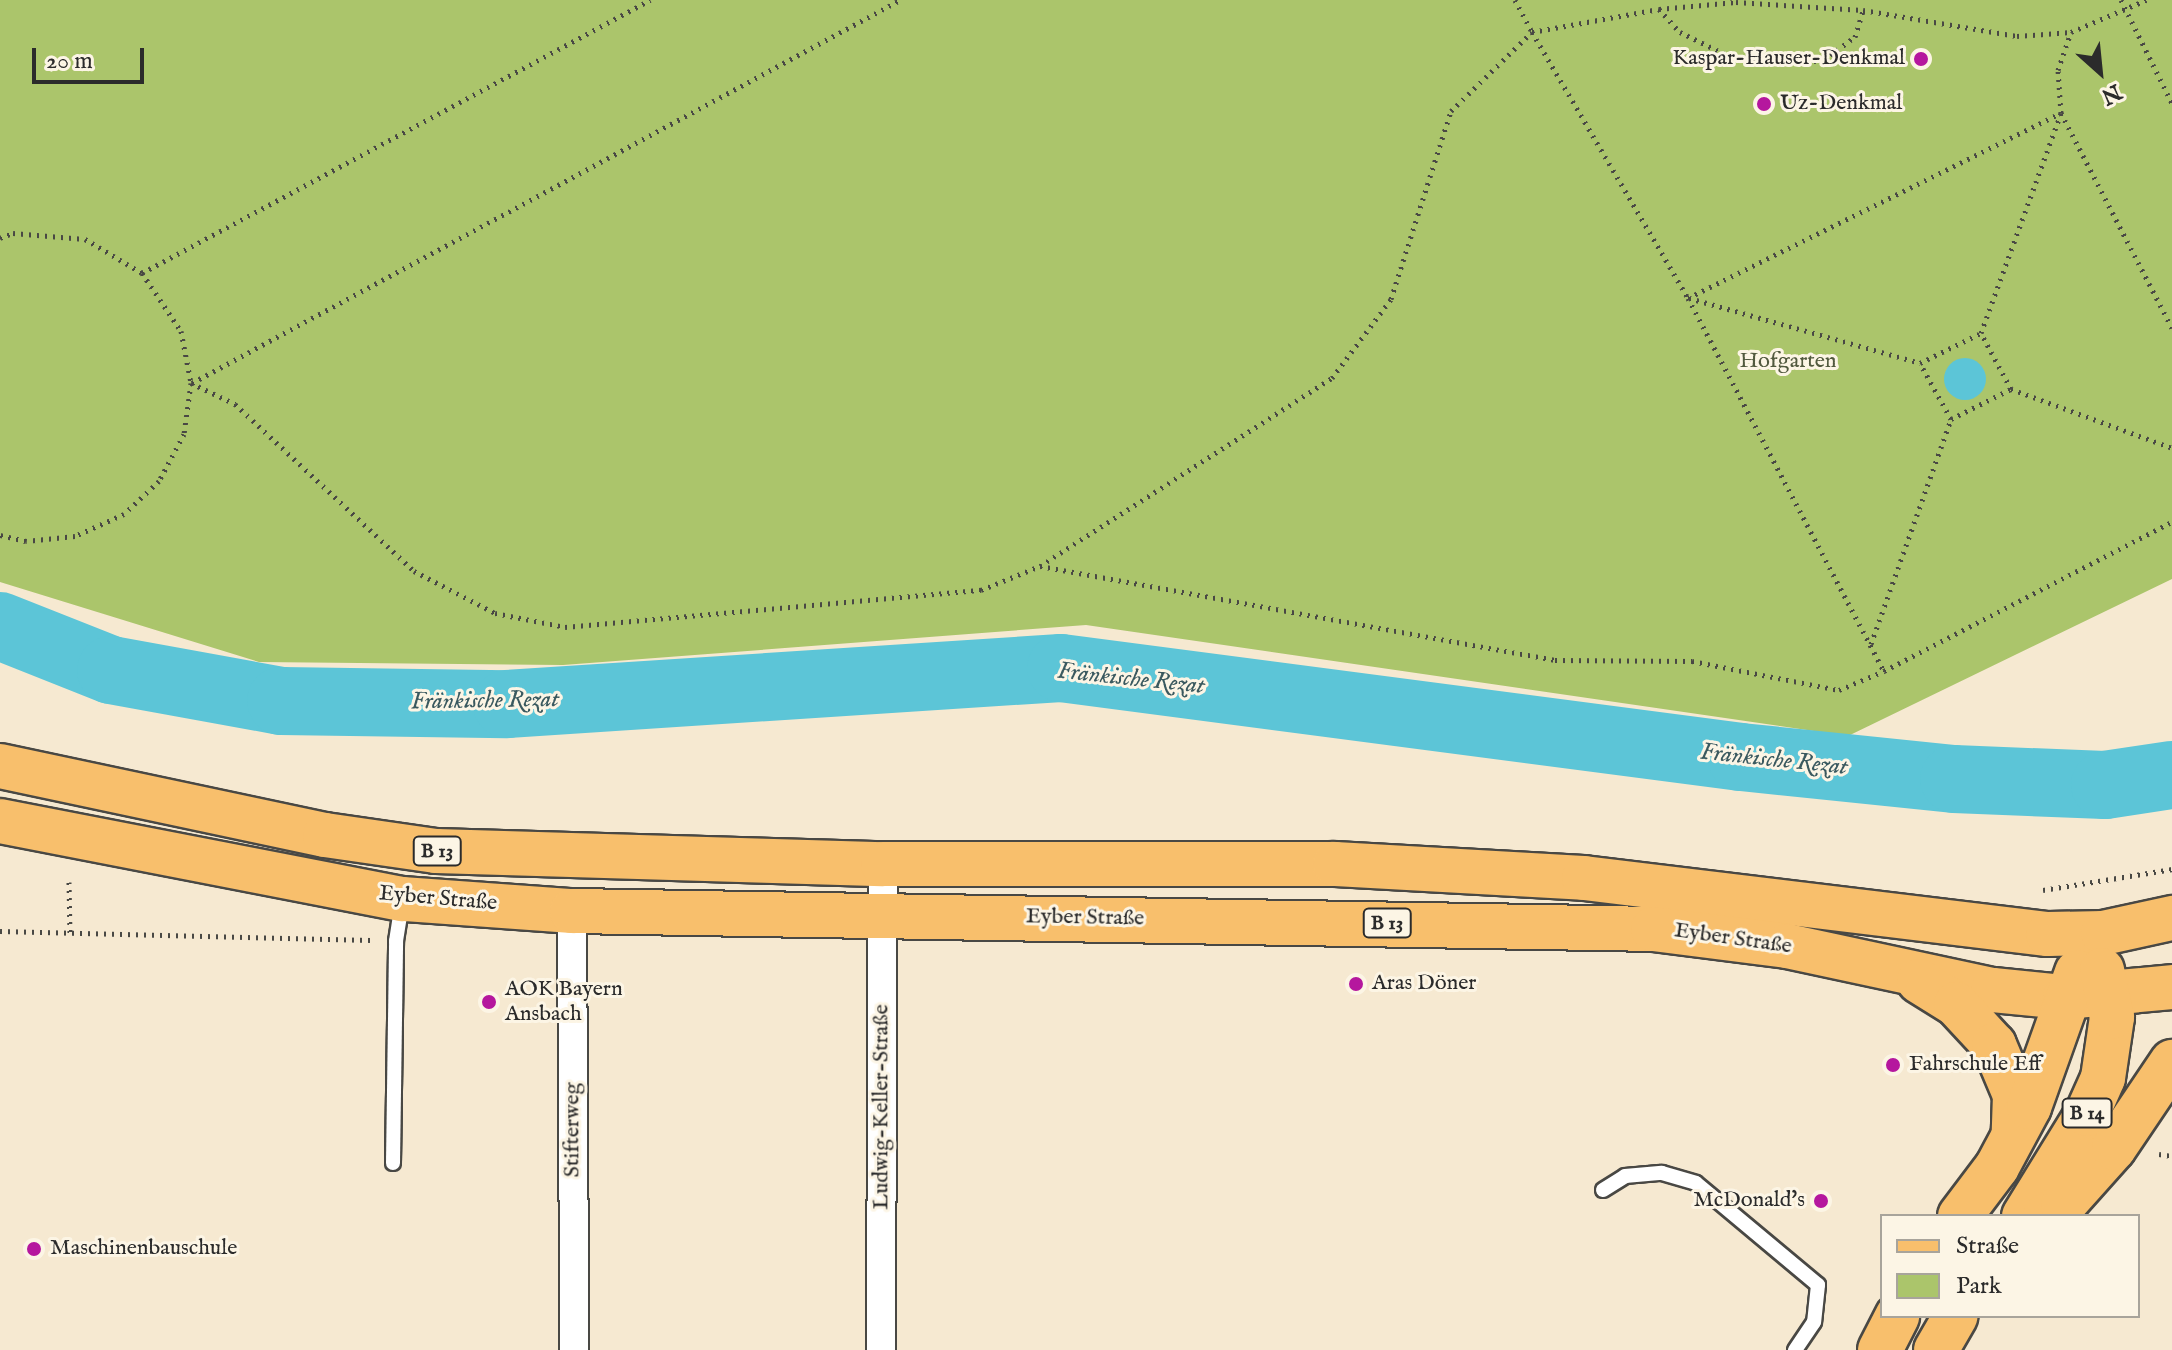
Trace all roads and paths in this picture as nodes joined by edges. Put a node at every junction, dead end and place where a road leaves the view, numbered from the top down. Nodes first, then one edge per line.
1 (650, 0) edge
2 (900, 0) edge
3 (1515, 0) edge
4 (2121, 0) edge
5 (2146, 0) edge
6 (1659, 9) junction
7 (1863, 10) junction
8 (2126, 10) junction
9 (1532, 32) junction
10 (2071, 32) junction
11 (2172, 103) edge
12 (2061, 113) junction
13 (0, 238) edge
14 (142, 273) junction
15 (1688, 298) junction
16 (2172, 328) edge
17 (1981, 333) junction
18 (1920, 363) junction
19 (191, 383) junction
20 (2011, 389) junction
21 (1951, 419) junction
22 (2172, 448) edge
23 (2172, 522) edge
24 (0, 535) edge
25 (1040, 566) junction
26 (1871, 645) junction
27 (1884, 671) junction
28 (0, 766) edge
29 (0, 821) edge
30 (883, 864) junction
31 (2172, 869) edge
32 (69, 882) dead end
33 (2039, 890) dead end
34 (403, 899) junction
35 (572, 911) junction
36 (883, 915) junction
37 (2152, 924) edge
38 (70, 933) dead end
39 (2048, 934) junction
40 (2091, 955) junction
41 (1888, 966) junction
42 (2172, 987) edge
43 (2110, 996) junction
44 (2065, 997) junction
45 (2172, 1062) edge
46 (2014, 1137) junction
47 (393, 1163) dead end
48 (1603, 1190) dead end
49 (1961, 1214) edge
50 (2025, 1214) edge
51 (2048, 1214) edge
52 (1896, 1318) edge
53 (1955, 1318) edge
54 (574, 1350) edge
55 (881, 1350) edge
56 (1795, 1350) edge
57 (1880, 1350) edge
58 (1936, 1350) edge

1 - 14 path
2 - 19 path
3 - 9 path
4 - 8 path
5 - 8 path
6 - 7 path
6 - 7 path
6 - 9 path
7 - 10 path
8 - 10 path
8 - 11 path
9 - 15 path
9 - 25 path
10 - 12 path
12 - 15 path
12 - 16 path
12 - 17 path
13 - 14 path
14 - 19 path
15 - 18 path
15 - 26 path
17 - 18 path
17 - 20 path
18 - 21 path
19 - 24 path
19 - 25 path
20 - 21 path
20 - 22 path
21 - 26 path
23 - 27 path
25 - 27 path
26 - 27 path
28 - 30 main road, Eyber Straße / B 13
29 - 34 main road, Eyber Straße / B 13
30 - 36 street, Ludwig-Keller-Straße
30 - 39 main road, Eyber Straße / B 13
31 - 33 path
32 - 38 path
34 - 35 main road, Eyber Straße / B 13
34 - 47 lane
35 - 36 main road, Eyber Straße / B 13
35 - 54 street, Stifterweg
36 - 41 main road, Eyber Straße / B 13
36 - 55 street, Ludwig-Keller-Straße
37 - 39 main road, B 13
37 - 40 main road, B 14
39 - 40 main road
40 - 43 main road, B 14
40 - 44 main road, B 14
41 - 44 main road, Eyber Straße / B 13
41 - 46 main road, B 13
42 - 43 main road, Eyber Straße / B 13
43 - 44 main road, Eyber Straße / B 13
43 - 50 main road, B 14
44 - 46 main road, B 14
45 - 51 main road, B 14
46 - 49 main road, B 14
48 - 56 lane
52 - 57 main road
53 - 58 main road

